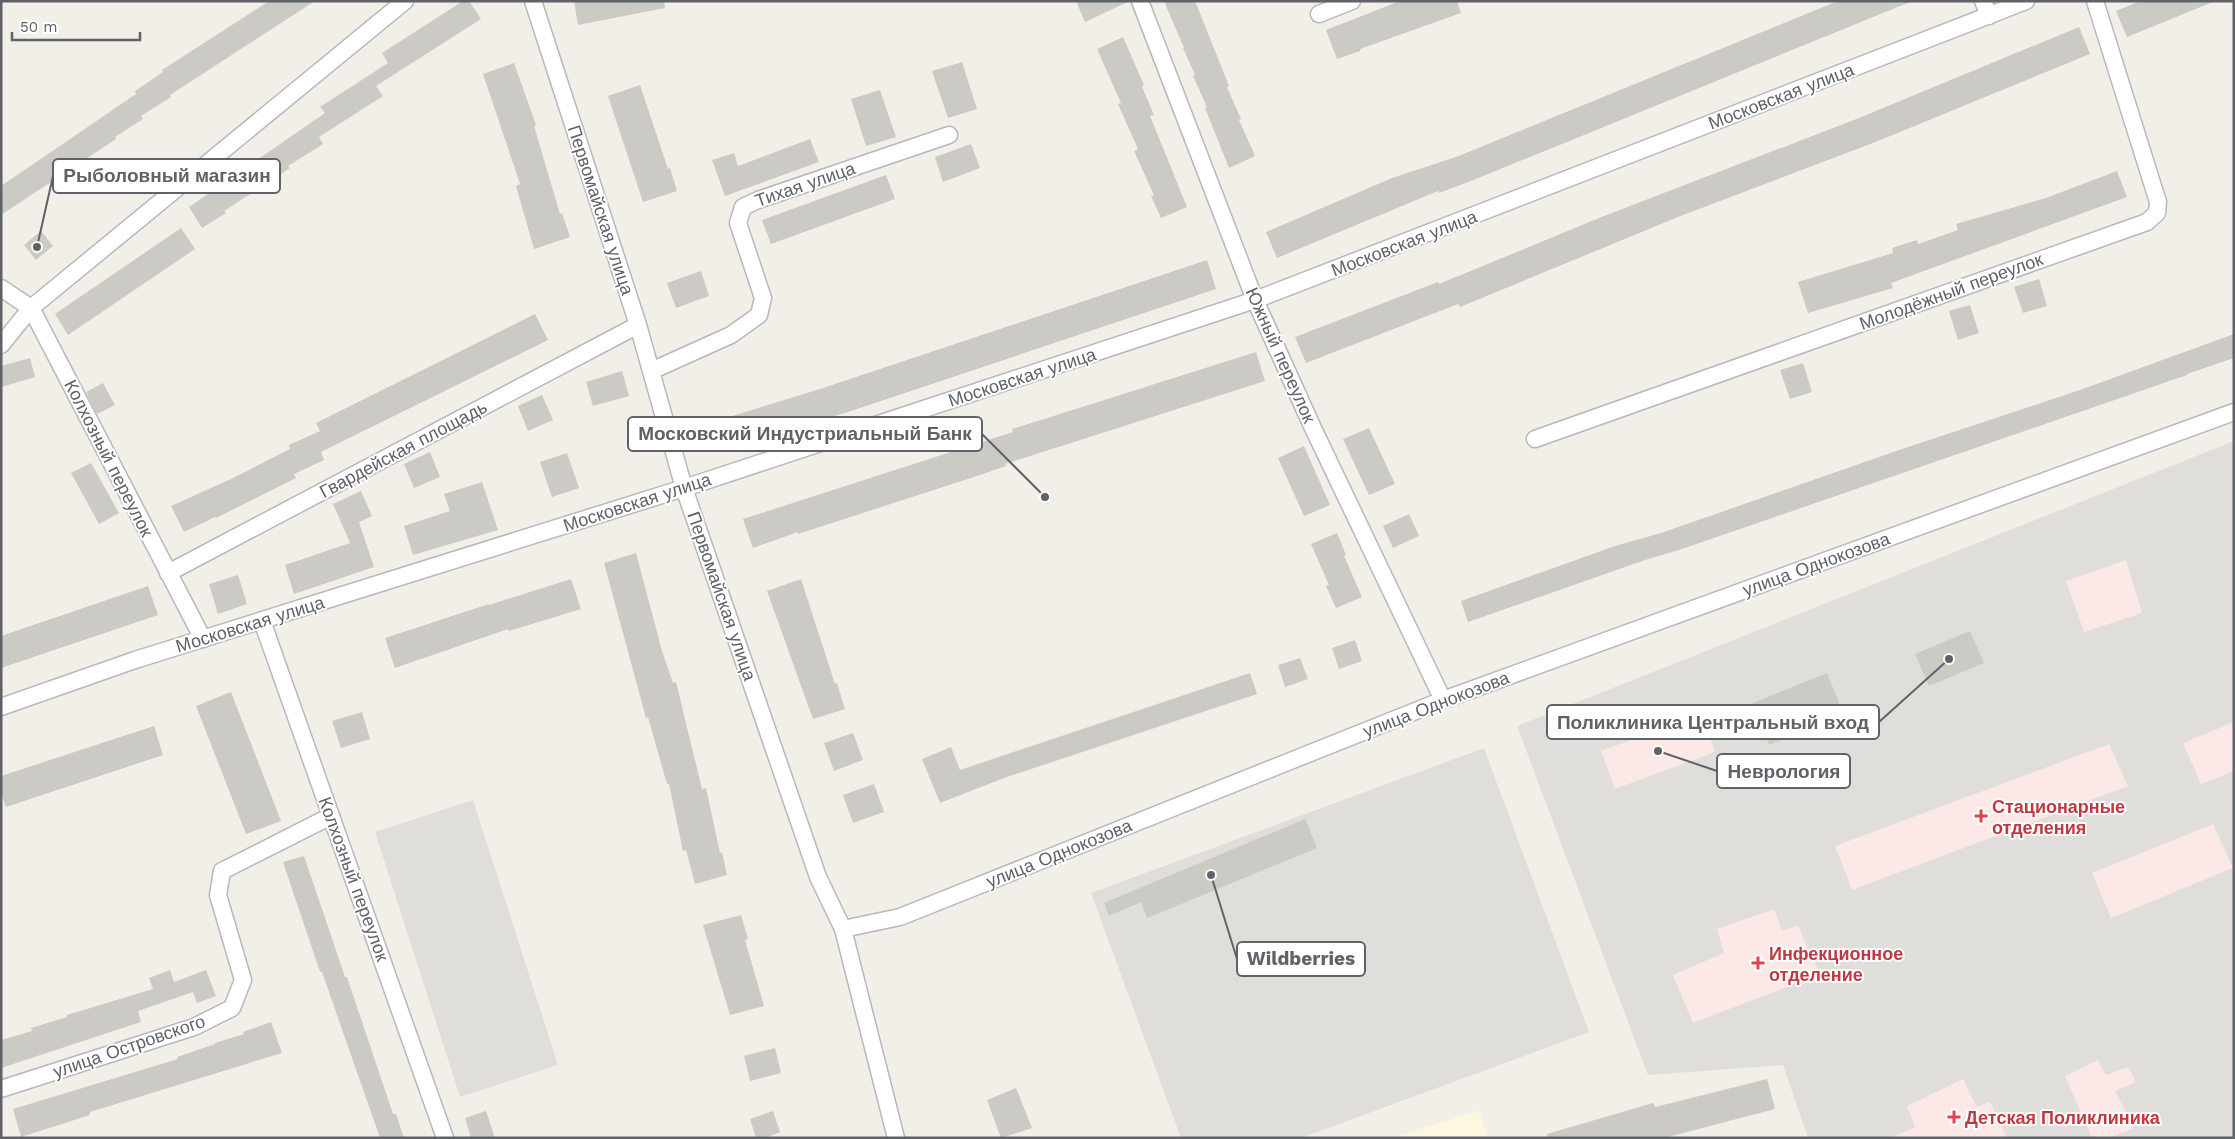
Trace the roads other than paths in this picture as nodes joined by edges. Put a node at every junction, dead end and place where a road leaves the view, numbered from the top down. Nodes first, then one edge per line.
1 (405, 1) edge
2 (533, 1) edge
3 (1140, 1) edge
4 (1352, 1) edge
5 (2026, 1) edge
6 (2095, 1) edge
7 (1986, 9) edge
8 (1319, 14) dead end
9 (948, 135) dead end
10 (1, 288) edge
11 (1255, 300) junction
12 (31, 308) junction
13 (638, 325) junction
14 (1, 344) edge
15 (652, 371) junction
16 (2234, 412) edge
17 (1534, 439) dead end
18 (684, 488) junction
19 (168, 572) junction
20 (262, 621) junction
21 (203, 639) junction
22 (1443, 700) junction
23 (1, 707) edge
24 (331, 816) junction
25 (843, 929) junction
26 (1, 1089) edge
27 (445, 1138) edge
28 (896, 1138) edge

1 - 12 street
2 - 13 street, Первомайская улица
3 - 11 street, Южный переулок
4 - 8 street
5 - 7 street, Московская улица
6 - 17 street, Молодёжный переулок
7 - 11 street, Московская улица
9 - 15 street, Тихая улица
10 - 12 street, Колхозный переулок
11 - 18 street, Московская улица
11 - 22 street, Южный переулок
12 - 14 street
12 - 19 street, Колхозный переулок
13 - 15 street, Первомайская улица
13 - 19 street, Гвардейская площадь
15 - 18 street, Первомайская улица
16 - 22 street, улица Однокозова
18 - 20 street, Московская улица
18 - 25 street, Первомайская улица
19 - 21 street, Колхозный переулок
20 - 21 street, Московская улица
20 - 24 street, Колхозный переулок
21 - 23 street, Московская улица
22 - 25 street, улица Однокозова
24 - 26 street, улица Островского
24 - 27 street, Колхозный переулок
25 - 28 street

